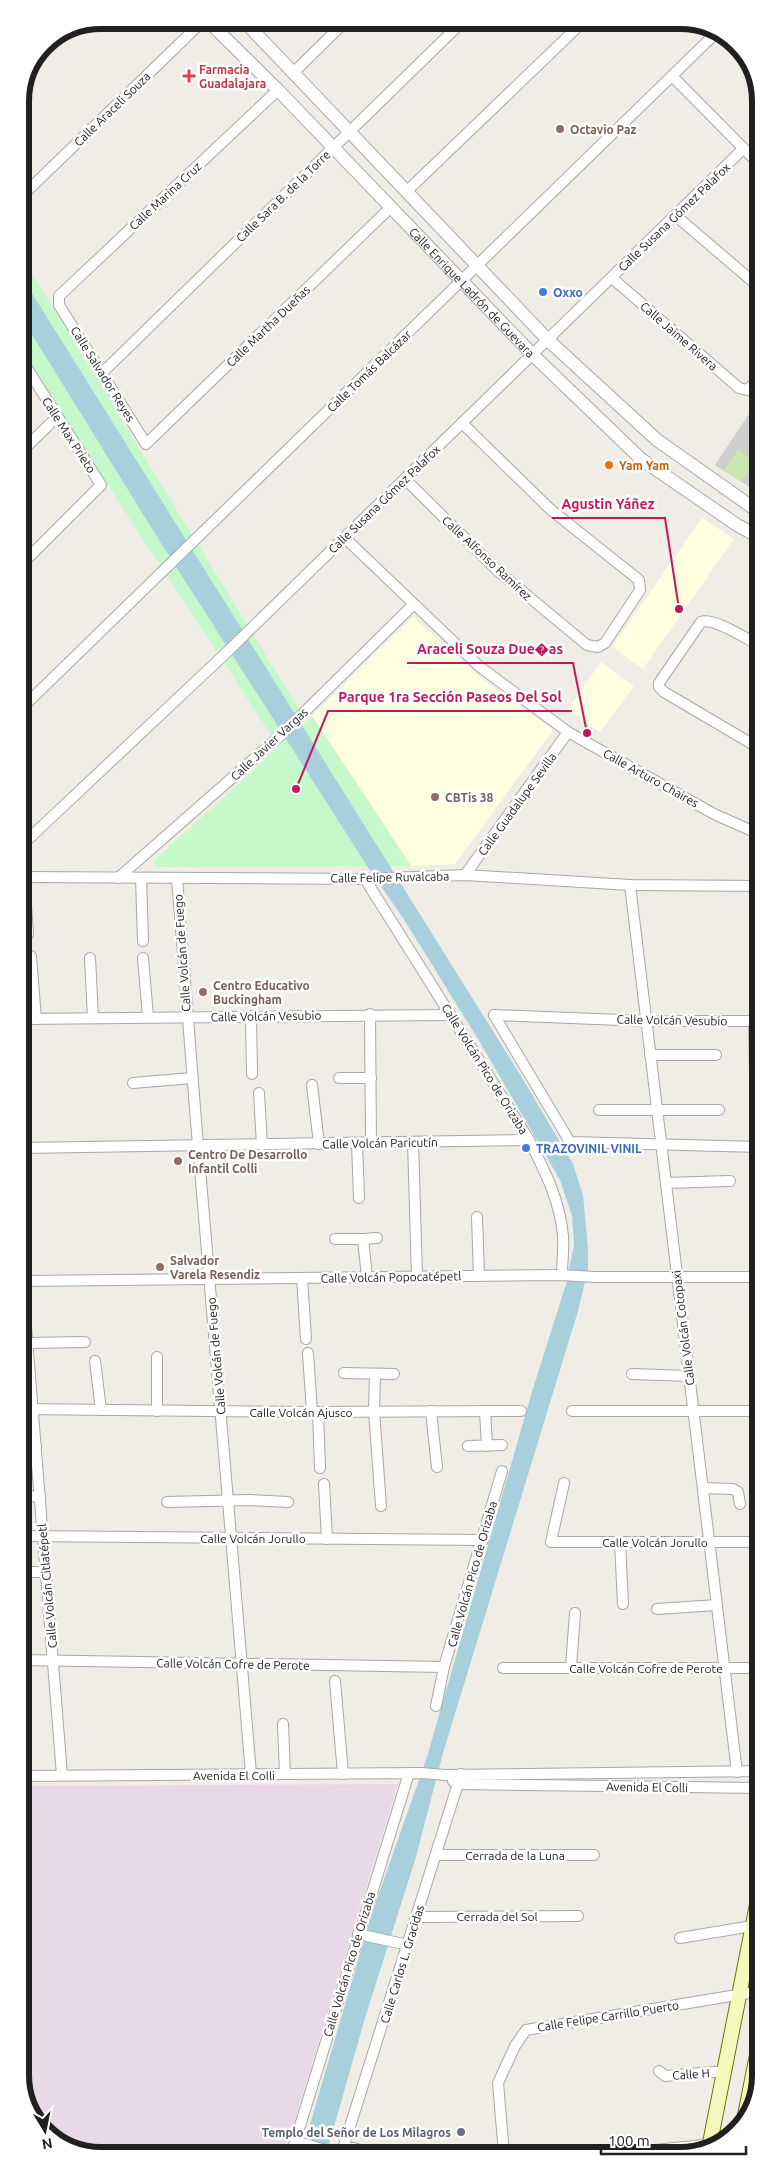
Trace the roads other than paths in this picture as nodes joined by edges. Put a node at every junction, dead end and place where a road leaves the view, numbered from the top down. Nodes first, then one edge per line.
1 (197, 29) edge
2 (215, 29) edge
3 (251, 29) edge
4 (338, 29) edge
5 (455, 29) edge
6 (576, 29) edge
7 (712, 37) edge
8 (293, 73) junction
9 (672, 76) junction
10 (278, 90) junction
11 (348, 133) junction
12 (332, 148) junction
13 (744, 150) junction
14 (752, 157) edge
15 (29, 189) edge
16 (406, 192) junction
17 (391, 208) junction
18 (676, 216) junction
19 (477, 265) junction
20 (612, 278) junction
21 (462, 280) junction
22 (752, 281) edge
23 (59, 305) joint
24 (548, 340) junction
25 (533, 355) junction
26 (29, 373) edge
27 (102, 373) junction
28 (752, 385) edge
29 (57, 416) junction
30 (462, 423) junction
31 (29, 444) edge
32 (146, 444) joint
33 (404, 479) junction
34 (752, 508) edge
35 (752, 511) edge
36 (738, 525) junction
37 (752, 533) edge
38 (344, 538) junction
39 (29, 557) edge
40 (413, 605) junction
41 (752, 641) edge
42 (29, 701) edge
43 (568, 732) junction
44 (752, 744) edge
45 (752, 831) edge
46 (29, 838) edge
47 (465, 876) junction
48 (29, 877) edge
49 (118, 878) junction
50 (141, 878) junction
51 (177, 878) junction
52 (365, 878) junction
53 (630, 885) junction
54 (752, 886) edge
55 (143, 940) dead end
56 (31, 956) dead end
57 (90, 958) dead end
58 (143, 958) dead end
59 (370, 1014) junction
60 (451, 1014) junction
61 (187, 1016) junction
62 (251, 1016) junction
63 (148, 1017) junction
64 (93, 1018) junction
65 (29, 1019) edge
66 (36, 1019) junction
67 (752, 1020) edge
68 (646, 1021) junction
69 (650, 1055) junction
70 (716, 1055) dead end
71 (252, 1074) dead end
72 (192, 1078) junction
73 (339, 1078) dead end
74 (371, 1078) junction
75 (133, 1083) dead end
76 (312, 1085) dead end
77 (258, 1093) dead end
78 (598, 1110) dead end
79 (657, 1110) junction
80 (719, 1110) dead end
81 (529, 1140) junction
82 (413, 1142) junction
83 (357, 1143) junction
84 (371, 1143) junction
85 (319, 1144) junction
86 (262, 1145) junction
87 (661, 1145) junction
88 (196, 1146) junction
89 (752, 1147) edge
90 (29, 1148) edge
91 (730, 1181) dead end
92 (666, 1184) junction
93 (359, 1198) dead end
94 (477, 1217) dead end
95 (378, 1238) dead end
96 (335, 1239) dead end
97 (363, 1239) junction
98 (564, 1275) junction
99 (479, 1276) junction
100 (677, 1276) junction
101 (367, 1277) junction
102 (417, 1277) junction
103 (752, 1277) edge
104 (302, 1278) junction
105 (209, 1279) junction
106 (29, 1280) edge
107 (306, 1339) dead end
108 (85, 1342) dead end
109 (29, 1343) edge
110 (308, 1353) dead end
111 (157, 1357) dead end
112 (95, 1362) dead end
113 (344, 1373) dead end
114 (375, 1374) junction
115 (394, 1374) dead end
116 (632, 1374) dead end
117 (689, 1376) junction
118 (29, 1409) edge
119 (101, 1410) junction
120 (157, 1411) junction
121 (221, 1411) junction
122 (374, 1411) junction
123 (431, 1411) junction
124 (486, 1411) junction
125 (521, 1411) dead end
126 (572, 1411) dead end
127 (752, 1411) edge
128 (315, 1412) junction
129 (694, 1412) junction
130 (29, 1417) edge
131 (29, 1446) edge
132 (36, 1446) junction
133 (468, 1446) dead end
134 (487, 1446) junction
135 (502, 1446) dead end
136 (437, 1467) dead end
137 (320, 1468) dead end
138 (502, 1471) dead end
139 (564, 1483) dead end
140 (324, 1484) dead end
141 (703, 1488) junction
142 (40, 1496) junction
143 (29, 1497) edge
144 (229, 1500) junction
145 (167, 1502) dead end
146 (288, 1502) dead end
147 (740, 1504) dead end
148 (381, 1506) dead end
149 (29, 1536) edge
150 (43, 1536) junction
151 (232, 1538) junction
152 (327, 1539) junction
153 (483, 1540) junction
154 (620, 1542) junction
155 (752, 1542) edge
156 (710, 1543) junction
157 (29, 1572) edge
158 (46, 1572) junction
159 (623, 1604) dead end
160 (717, 1605) junction
161 (657, 1608) dead end
162 (575, 1612) dead end
163 (29, 1660) edge
164 (53, 1661) junction
165 (242, 1664) junction
166 (444, 1667) junction
167 (571, 1667) junction
168 (502, 1668) dead end
169 (725, 1668) junction
170 (752, 1668) edge
171 (335, 1681) dead end
172 (436, 1706) dead end
173 (283, 1724) dead end
174 (752, 1771) edge
175 (737, 1772) junction
176 (250, 1774) junction
177 (285, 1774) junction
178 (343, 1774) junction
179 (409, 1774) junction
180 (62, 1775) junction
181 (29, 1776) edge
182 (459, 1779) junction
183 (752, 1788) edge
184 (436, 1855) junction
185 (594, 1855) dead end
186 (578, 1916) dead end
187 (417, 1917) junction
188 (752, 1926) joint
189 (358, 1934) junction
190 (680, 1938) dead end
191 (408, 1945) junction
192 (752, 1992) edge
193 (740, 1994) junction
194 (659, 2071) dead end
195 (725, 2071) junction
196 (752, 2078) edge
197 (747, 2100) edge
198 (712, 2140) edge
199 (299, 2142) junction
200 (296, 2147) edge
201 (316, 2147) edge
202 (344, 2147) edge
203 (503, 2147) edge

1 - 15 street, Calle Araceli Souza
2 - 10 street, Calle Enrique Ladrón de Guevara
3 - 8 street, Calle Enrique Ladrón de Guevara
4 - 8 street
5 - 11 street, Calle Sara B. de la Torre
6 - 16 street
7 - 9 street, Calle Tomás Balcázar
8 - 11 street, Calle Enrique Ladrón de Guevara
9 - 13 street
9 - 19 street, Calle Tomás Balcázar
10 - 12 street, Calle Enrique Ladrón de Guevara
10 - 23 street, Calle Marina Cruz
11 - 12 street, Calle Sara B. de la Torre
11 - 16 street, Calle Enrique Ladrón de Guevara
12 - 17 street, Calle Enrique Ladrón de Guevara
12 - 27 street, Calle Sara B. de la Torre
13 - 14 street
13 - 18 street, Calle Susana Gómez Palafox
16 - 19 street, Calle Enrique Ladrón de Guevara
17 - 21 street, Calle Enrique Ladrón de Guevara
17 - 32 street, Calle Martha Dueñas
18 - 20 street, Calle Susana Gómez Palafox
18 - 22 street
19 - 21 street, Calle Tomás Balcázar
19 - 24 street, Calle Enrique Ladrón de Guevara
20 - 24 street, Calle Susana Gómez Palafox
20 - 28 street, Calle Jaime Rivera
21 - 25 street, Calle Enrique Ladrón de Guevara
21 - 42 street, Calle Tomás Balcázar
23 - 27 street, Calle Salvador Reyes
24 - 25 street, Calle Susana Gómez Palafox
24 - 34 street, Calle Enrique Ladrón de Guevara
25 - 30 street, Calle Susana Gómez Palafox
25 - 36 street, Calle Enrique Ladrón de Guevara
26 - 29 street, Calle Max Prieto
27 - 32 street, Calle Salvador Reyes
29 - 31 street
29 - 39 street, Calle Max Prieto
30 - 33 street, Calle Susana Gómez Palafox
30 - 33 street, Calle Alfonso Ramírez
33 - 38 street, Calle Susana Gómez Palafox
35 - 36 street
36 - 37 street, Calle Enrique Ladrón de Guevara
38 - 40 street, Calle Arturo Chaires
38 - 46 street, Calle Susana Gómez Palafox
40 - 43 street, Calle Arturo Chaires
40 - 49 street, Calle Javier Vargas
41 - 44 street
43 - 45 street, Calle Arturo Chaires
43 - 47 street, Calle Guadalupe Sevilla
47 - 52 street, Calle Felipe Ruvalcaba
47 - 53 street, Calle Felipe Ruvalcaba
48 - 49 street, Calle Felipe Ruvalcaba
49 - 50 street, Calle Felipe Ruvalcaba
50 - 51 street, Calle Felipe Ruvalcaba
50 - 55 street
51 - 52 street, Calle Felipe Ruvalcaba
51 - 61 street, Calle Volcán de Fuego
52 - 60 street, Calle Volcán Pico de Orizaba
53 - 54 street, Calle Felipe Ruvalcaba
53 - 68 street, Calle Volcán Cotopaxi
56 - 66 street
57 - 64 street
58 - 63 street
59 - 60 street, Calle Volcán Vesubio
59 - 62 street, Calle Volcán Vesubio
59 - 74 street
60 - 81 street, Calle Volcán Pico de Orizaba
61 - 62 street, Calle Volcán Vesubio
61 - 63 street, Calle Volcán Vesubio
61 - 72 street, Calle Volcán de Fuego
62 - 71 street
63 - 64 street, Calle Volcán Vesubio
64 - 66 street, Calle Volcán Vesubio
65 - 66 street, Calle Volcán Vesubio
67 - 68 street, Calle Volcán Vesubio
68 - 69 street, Calle Volcán Cotopaxi
68 - 87 street, Calle Volcán Vesubio
69 - 70 street
69 - 79 street, Calle Volcán Cotopaxi
72 - 75 street
72 - 88 street, Calle Volcán de Fuego
73 - 74 street
74 - 84 street
76 - 85 street
77 - 86 street
78 - 79 street
79 - 80 street
79 - 87 street, Calle Volcán Cotopaxi
81 - 82 street, Calle Volcán Paricutín
81 - 98 street, Calle Volcán Pico de Orizaba
82 - 84 street, Calle Volcán Paricutín
82 - 102 street
83 - 84 street, Calle Volcán Paricutín
83 - 85 street, Calle Volcán Paricutín
83 - 93 street
85 - 86 street, Calle Volcán Paricutín
86 - 88 street, Calle Volcán Paricutín
87 - 89 street
87 - 92 street, Calle Volcán Cotopaxi
88 - 90 street, Calle Volcán Paricutín
88 - 105 street, Calle Volcán de Fuego
91 - 92 street
92 - 100 street, Calle Volcán Cotopaxi
94 - 99 street
95 - 97 street
96 - 97 street
97 - 101 street
98 - 99 street, Calle Volcán Popocatépetl
98 - 100 street, Calle Volcán Popocatépetl
99 - 102 street, Calle Volcán Popocatépetl
100 - 103 street, Calle Volcán Popocatépetl
100 - 117 street, Calle Volcán Cotopaxi
101 - 102 street, Calle Volcán Popocatépetl
101 - 104 street, Calle Volcán Popocatépetl
104 - 105 street, Calle Volcán Popocatépetl
104 - 107 street
105 - 106 street, Calle Volcán Popocatépetl
105 - 121 street, Calle Volcán de Fuego
108 - 109 street
110 - 128 street
111 - 120 street
112 - 119 street
113 - 114 street
114 - 115 street
114 - 122 street
116 - 117 street
117 - 129 street, Calle Volcán Cotopaxi
118 - 119 street, Calle Volcán Ajusco
119 - 120 street, Calle Volcán Ajusco
120 - 121 street, Calle Volcán Ajusco
121 - 128 street, Calle Volcán Ajusco
121 - 144 street, Calle Volcán de Fuego
122 - 123 street, Calle Volcán Ajusco
122 - 128 street, Calle Volcán Ajusco
122 - 148 street
123 - 124 street, Calle Volcán Ajusco
123 - 136 street
124 - 125 street, Calle Volcán Ajusco
124 - 134 street
126 - 129 street
127 - 129 street
128 - 137 street
129 - 141 street, Calle Volcán Cotopaxi
130 - 132 street, Calle Volcán Citlatépetl
131 - 132 street
132 - 142 street, Calle Volcán Citlatépetl
133 - 134 street
134 - 135 street
138 - 153 street, Calle Volcán Pico de Orizaba
139 - 154 street, Calle Volcán Jorullo
140 - 152 street
141 - 147 street
141 - 156 street, Calle Volcán Cotopaxi
142 - 143 street
142 - 150 street, Calle Volcán Citlatépetl
144 - 145 street
144 - 146 street
144 - 151 street, Calle Volcán de Fuego
149 - 150 street, Calle Volcán Jorullo
150 - 151 street, Calle Volcán Jorullo
150 - 158 street, Calle Volcán Citlatépetl
151 - 152 street, Calle Volcán Jorullo
151 - 165 street, Calle Volcán de Fuego
152 - 153 street, Calle Volcán Jorullo
153 - 166 street, Calle Volcán Pico de Orizaba
154 - 156 street, Calle Volcán Jorullo
154 - 159 street
155 - 156 street, Calle Volcán Jorullo
156 - 160 street, Calle Volcán Cotopaxi
157 - 158 street
158 - 164 street, Calle Volcán Citlatépetl
160 - 161 street
160 - 169 street, Calle Volcán Cotopaxi
162 - 167 street
163 - 164 street, Calle Volcán Cofre de Perote
164 - 165 street, Calle Volcán Cofre de Perote
164 - 180 street, Calle Volcán Citlatépetl
165 - 166 street, Calle Volcán Cofre de Perote
165 - 176 street, Calle Volcán de Fuego
166 - 172 street, Calle Volcán Pico de Orizaba
167 - 168 street, Calle Volcán Cofre de Perote
167 - 169 street, Calle Volcán Cofre de Perote
169 - 170 street, Calle Volcán Cofre de Perote
169 - 175 street, Calle Volcán Cotopaxi
171 - 178 street
173 - 177 street
174 - 175 street, Avenida El Colli
175 - 182 street, Avenida El Colli
176 - 177 street, Avenida El Colli
176 - 180 street, Avenida El Colli
177 - 178 street, Avenida El Colli
178 - 179 street, Avenida El Colli
179 - 182 street, Avenida El Colli
179 - 189 street, Calle Volcán Pico de Orizaba
180 - 181 street, Avenida El Colli
182 - 183 street, Avenida El Colli
182 - 184 street, Calle Carlos L. Gracidas
184 - 185 street, Cerrada de la Luna
184 - 187 street, Calle Carlos L. Gracidas
186 - 187 street, Cerrada del Sol
187 - 191 street, Calle Carlos L. Gracidas
188 - 190 street
188 - 193 main road
189 - 191 street
189 - 199 street, Calle Volcán Pico de Orizaba
191 - 202 street, Calle Carlos L. Gracidas
192 - 193 street, Calle Felipe Carrillo Puerto
193 - 195 main road
193 - 203 street, Calle Felipe Carrillo Puerto
194 - 195 street, Calle H
195 - 198 main road
196 - 197 main road
199 - 200 street, Calle Volcán Pico de Orizaba
199 - 201 street

